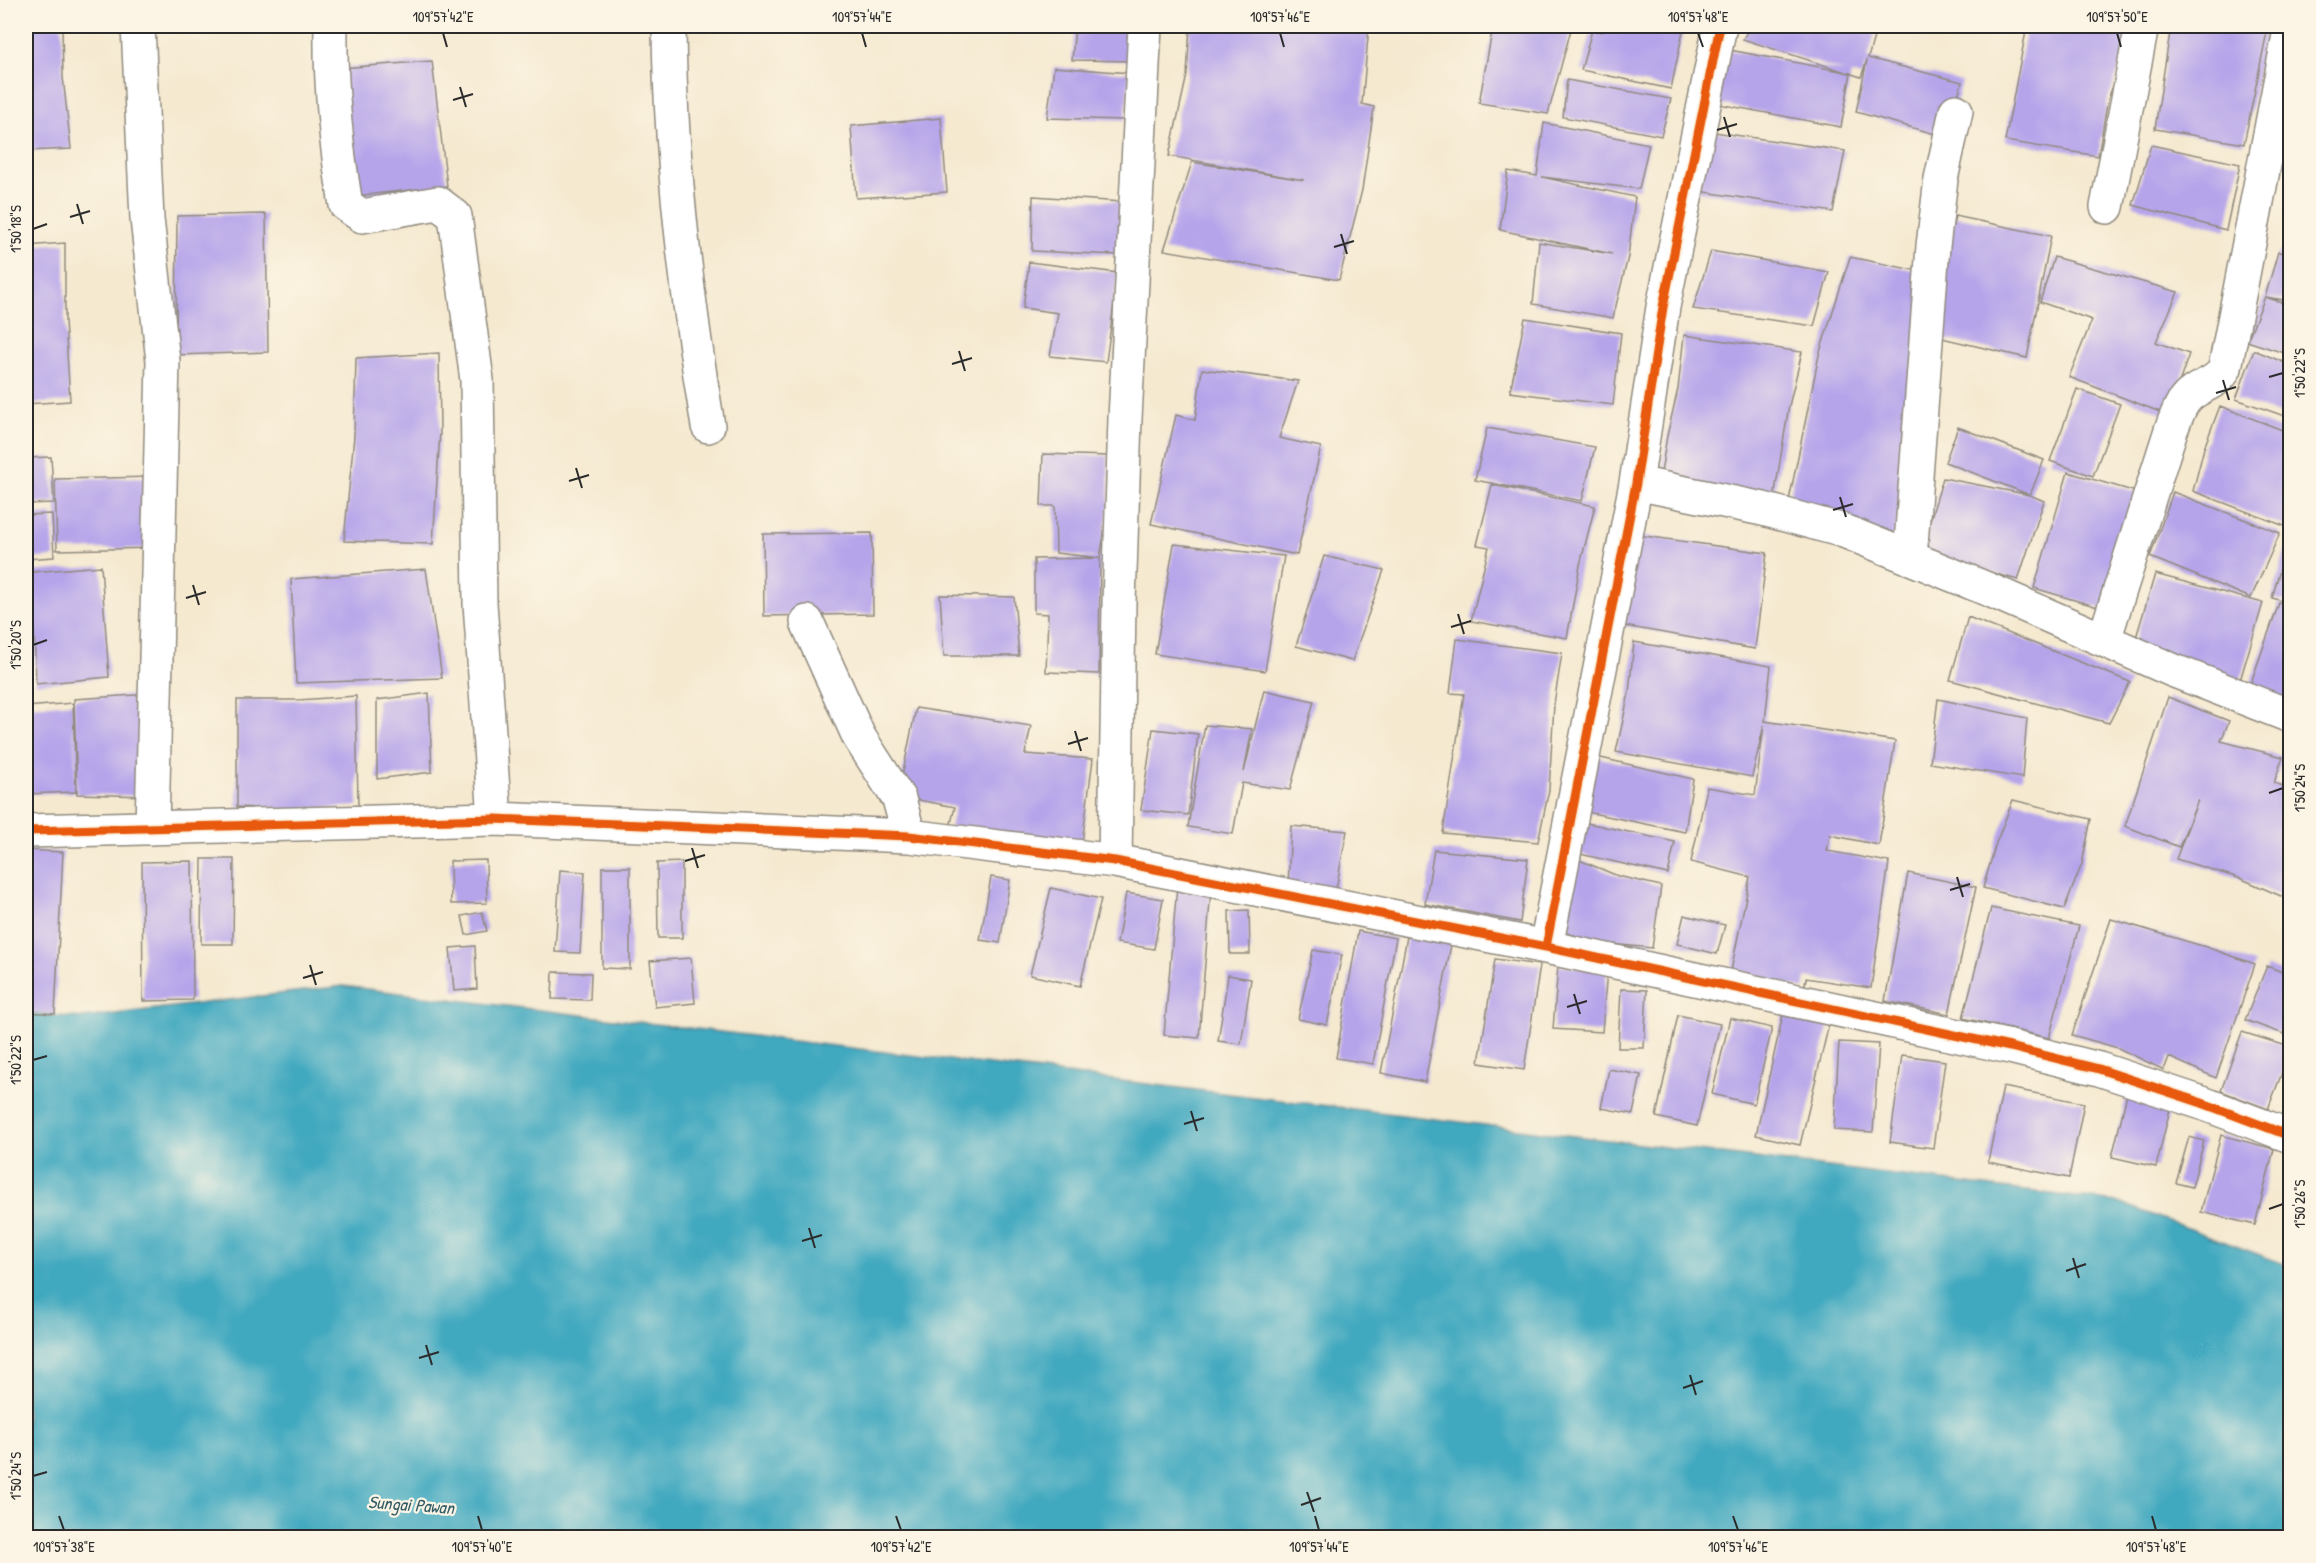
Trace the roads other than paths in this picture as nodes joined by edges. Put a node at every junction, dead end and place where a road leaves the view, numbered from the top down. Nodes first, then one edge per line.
1 (138, 26) edge
2 (331, 26) edge
3 (669, 26) edge
4 (1145, 26) edge
5 (1720, 26) edge
6 (2142, 26) edge
7 (2290, 30) edge
8 (1956, 111) dead end
9 (2107, 207) dead end
10 (708, 426) dead end
11 (1636, 483) junction
12 (1910, 558) junction
13 (807, 622) dead end
14 (2104, 640) junction
15 (2290, 716) edge
16 (495, 819) junction
17 (152, 828) junction
18 (26, 831) edge
19 (909, 836) junction
20 (1115, 861) junction
21 (1546, 947) junction
22 (2290, 1136) edge

1 - 17 street
2 - 16 street
3 - 10 street
4 - 20 street
5 - 11 street
6 - 9 street
7 - 14 street
8 - 12 street
11 - 12 street
11 - 21 street
12 - 14 street
13 - 19 street
14 - 15 street
16 - 17 street
16 - 19 street
17 - 18 street
19 - 20 street
20 - 21 street
21 - 22 street

